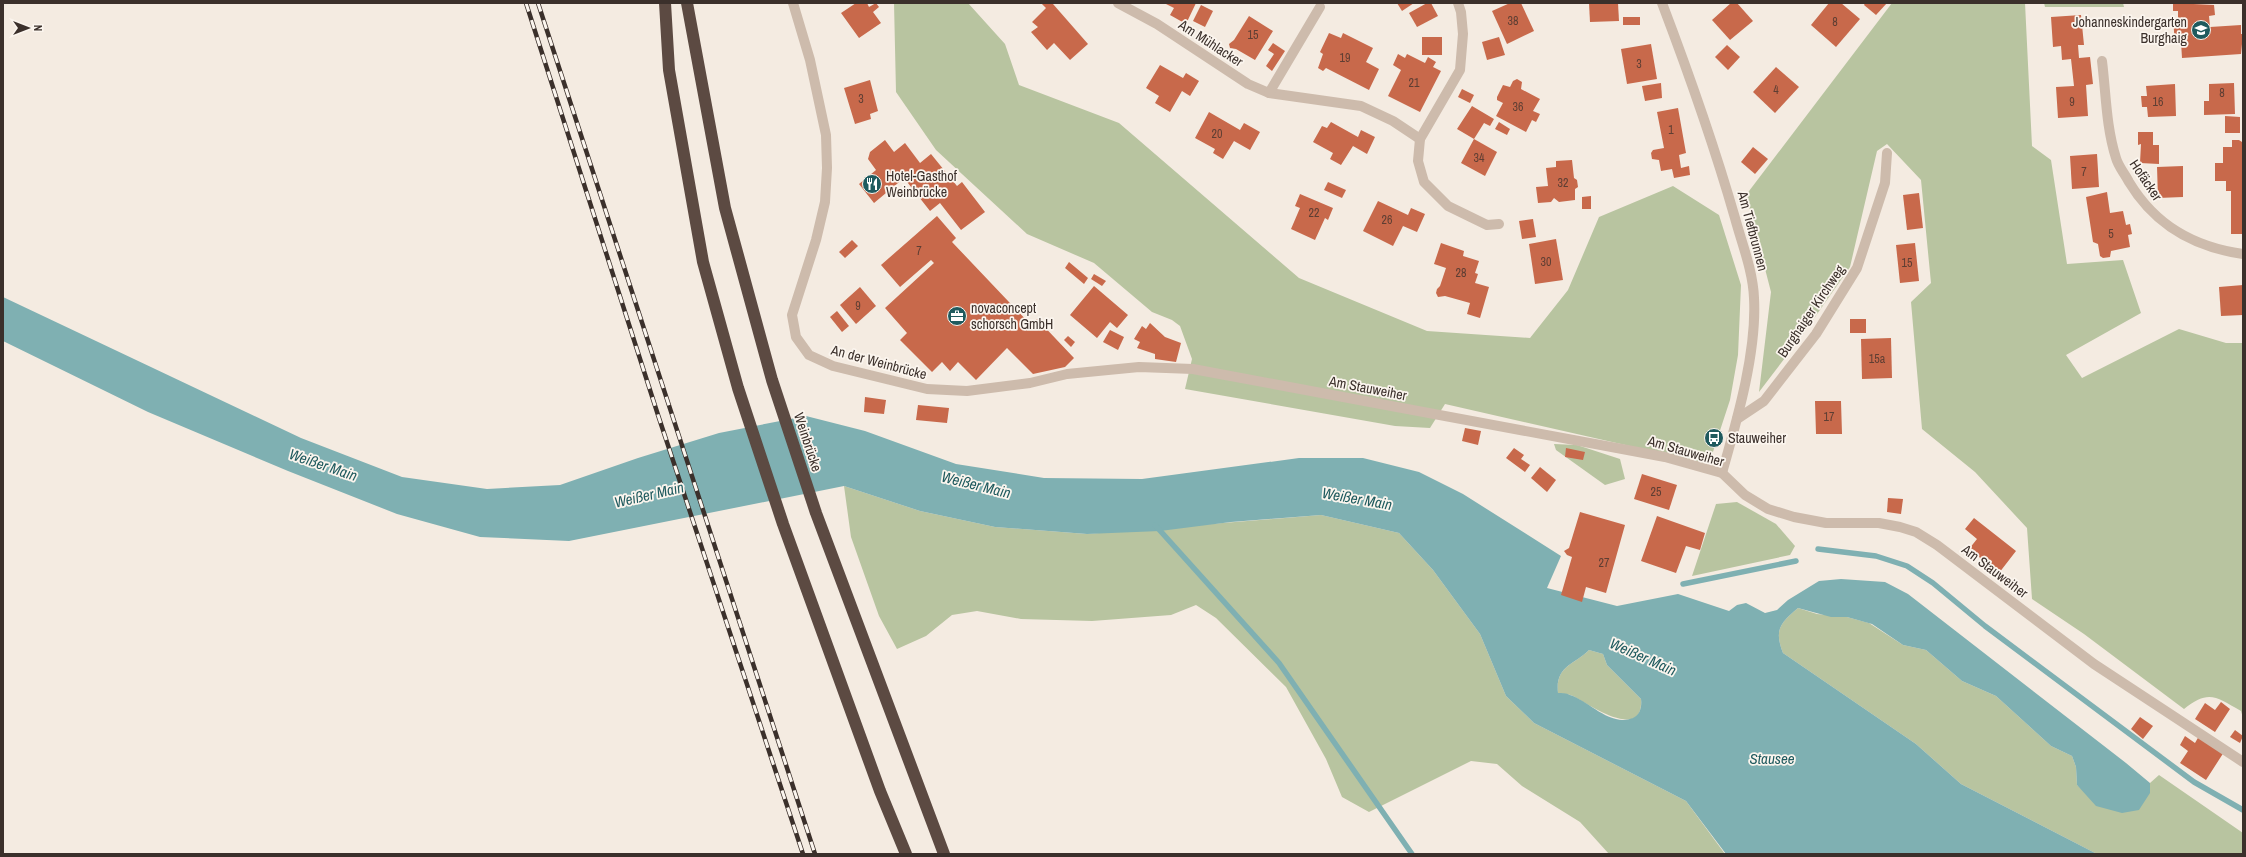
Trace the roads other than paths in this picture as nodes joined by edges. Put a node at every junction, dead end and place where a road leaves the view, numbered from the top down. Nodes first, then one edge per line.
1 (665, 3) edge
2 (687, 3) edge
3 (794, 3) edge
4 (1118, 3) edge
5 (1458, 3) edge
6 (1662, 3) edge
7 (1320, 7) dead end
8 (2102, 61) dead end
9 (1269, 93) junction
10 (1420, 139) junction
11 (1886, 153) dead end
12 (1499, 224) dead end
13 (2243, 254) edge
14 (1139, 367) joint
15 (1737, 419) junction
16 (1722, 473) junction
17 (2243, 762) edge
18 (906, 854) edge
19 (944, 854) edge

1 - 18 highway
2 - 19 highway, Weinbrücke
3 - 14 street, An der Weinbrücke
4 - 9 street, Am Mühlacker
5 - 10 street
6 - 15 street, Am Tiefbrunnen
7 - 9 street
8 - 13 street, Hofäcker
9 - 10 street, Am Mühlacker
10 - 12 street
11 - 15 street, Burghaiger Kirchweg
14 - 16 street, Am Stauweiher
15 - 16 street, Am Tiefbrunnen
16 - 17 street, Am Stauweiher

